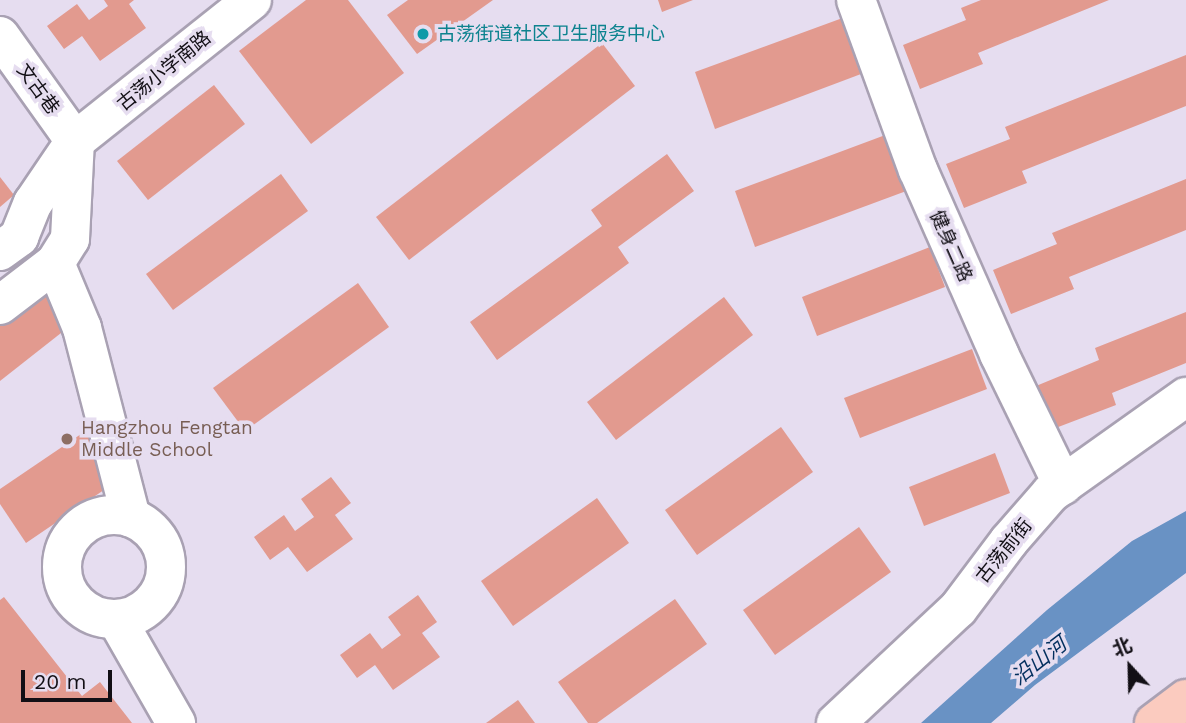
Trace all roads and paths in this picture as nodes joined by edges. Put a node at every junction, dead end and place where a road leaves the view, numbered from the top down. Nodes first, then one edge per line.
1 (252, 0) edge
2 (856, 0) edge
3 (0, 36) edge
4 (75, 141) junction
5 (0, 251) edge
6 (55, 263) junction
7 (0, 304) edge
8 (1186, 397) edge
9 (1063, 485) junction
10 (131, 518) junction
11 (117, 620) junction
12 (1186, 699) edge
13 (176, 723) edge
14 (836, 723) edge
15 (1154, 723) edge

1 - 4 lane, 古荡小学南路
2 - 9 lane, 健身二路
3 - 4 lane, 文古巷
4 - 5 lane, 古荡小学南路
4 - 6 lane
6 - 7 lane
6 - 10 lane
8 - 9 lane, 古荡前街
9 - 14 lane, 古荡前街
10 - 11 lane
10 - 11 lane
11 - 13 lane
12 - 15 main road

